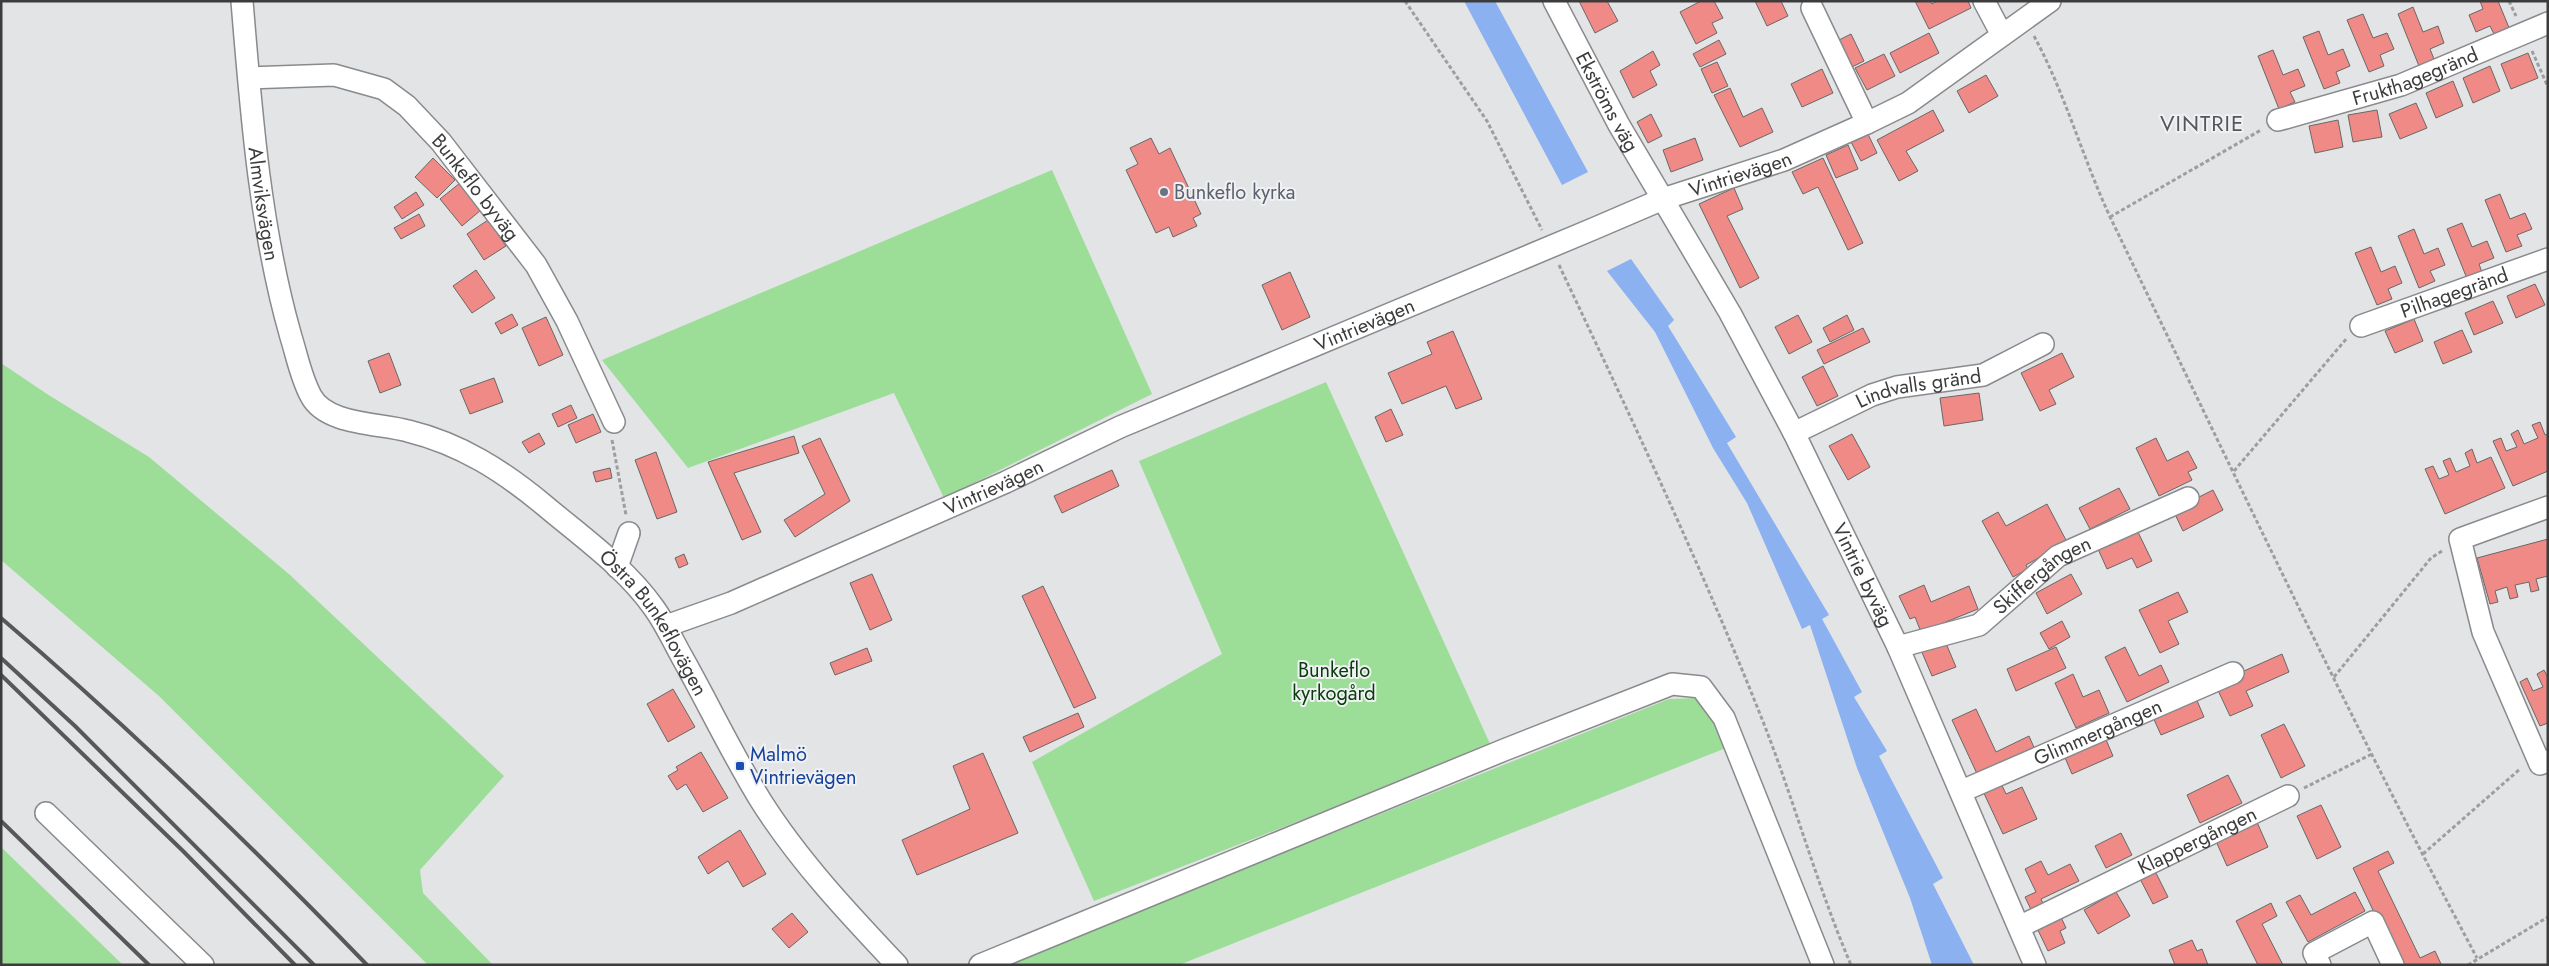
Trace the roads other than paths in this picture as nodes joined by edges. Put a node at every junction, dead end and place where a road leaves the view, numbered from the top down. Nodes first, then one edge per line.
1 (242, 1) edge
2 (1554, 1) edge
3 (1984, 1) edge
4 (2050, 1) edge
5 (1812, 8) dead end
6 (2548, 23) edge
7 (2002, 35) junction
8 (249, 78) junction
9 (2278, 120) road end
10 (1867, 123) junction
11 (1663, 199) junction
12 (2548, 259) edge
13 (2361, 326) road end
14 (2043, 344) dead end
15 (312, 400) joint
16 (614, 422) road end
17 (1794, 433) junction
18 (2188, 498) dead end
19 (2548, 507) edge
20 (629, 533) road end
21 (616, 567) junction
22 (666, 626) junction
23 (1898, 647) junction
24 (2233, 673) dead end
25 (2541, 760) edge
26 (1962, 791) junction
27 (2288, 796) road end
28 (46, 813) dead end
29 (2019, 928) junction
30 (204, 965) edge
31 (897, 965) edge
32 (980, 965) edge
33 (1823, 965) edge
34 (2035, 965) edge
35 (2320, 965) edge
36 (2393, 965) edge

1 - 8 street, Almviksvägen
2 - 11 street, Ekströms väg
3 - 7 street
4 - 7 street, Vintrievägen
5 - 10 street
6 - 9 street, Frukthagegränd
7 - 10 street, Vintrievägen
8 - 15 street, Almviksvägen
8 - 16 street, Bunkeflo byväg
10 - 11 street, Vintrievägen
11 - 17 street, Vintrie byväg
11 - 22 street, Vintrievägen
12 - 13 street, Pilhagegränd
14 - 17 street, Lindvalls gränd
15 - 21 street, Östra Bunkeflovägen
17 - 23 street, Vintrie byväg
18 - 23 street, Skiffergången
19 - 25 street
20 - 21 street
21 - 22 street, Östra Bunkeflovägen
22 - 31 street, Östra Bunkeflovägen
23 - 26 street, Vintrie byväg
24 - 26 street, Glimmergången
26 - 29 street, Vintrie byväg
27 - 29 street, Klappergången
28 - 30 street
29 - 34 street, Vintrie byväg
32 - 33 street
35 - 36 street

